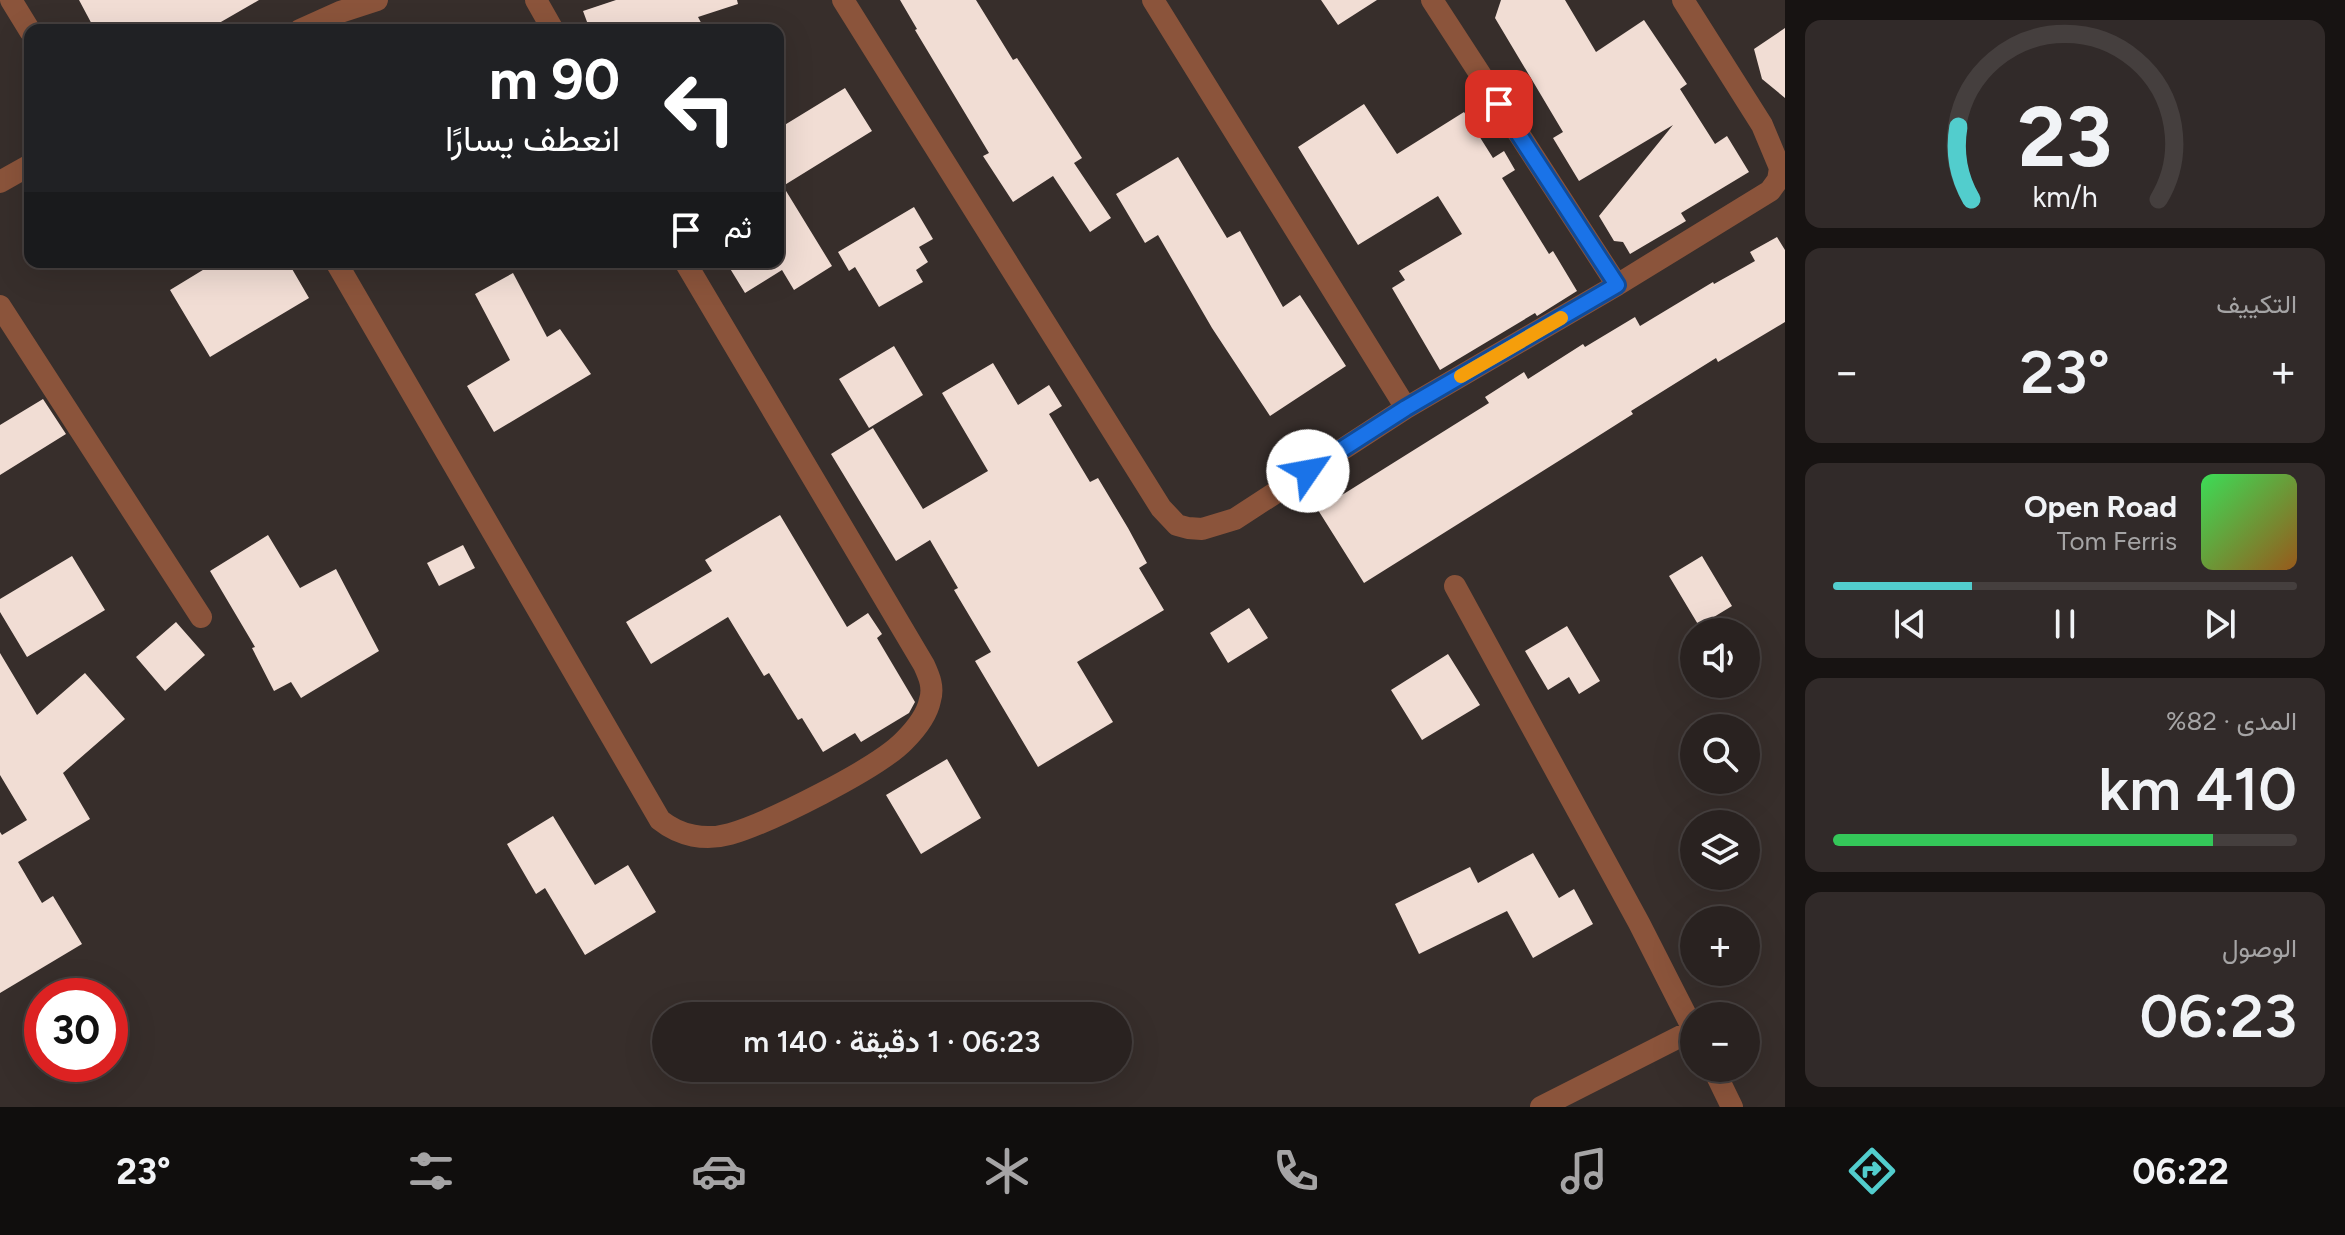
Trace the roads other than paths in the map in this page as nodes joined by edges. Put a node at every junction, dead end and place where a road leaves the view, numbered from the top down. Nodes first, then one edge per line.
1 (11, 0) edge
2 (377, 0) edge
3 (536, 0) edge
4 (843, 0) edge
5 (1153, 0) edge
6 (1432, 0) edge
7 (1683, 0) edge
8 (26, 24) edge
9 (313, 24) edge
10 (550, 24) edge
11 (24, 168) edge
12 (0, 182) edge
13 (339, 268) edge
14 (689, 268) edge
15 (1617, 285) junction
16 (0, 306) edge
17 (1406, 408) junction
18 (1455, 586) dead end
19 (201, 617) dead end
20 (1680, 1004) edge
21 (1680, 1038) edge
22 (1720, 1082) edge
23 (1541, 1107) edge
24 (1732, 1107) edge

1 - 8 street
2 - 9 street
3 - 10 street
4 - 17 street
5 - 17 street
6 - 15 street
7 - 15 street
11 - 12 street
13 - 14 street
15 - 17 street
16 - 19 street
18 - 20 street
21 - 23 street
22 - 24 street

